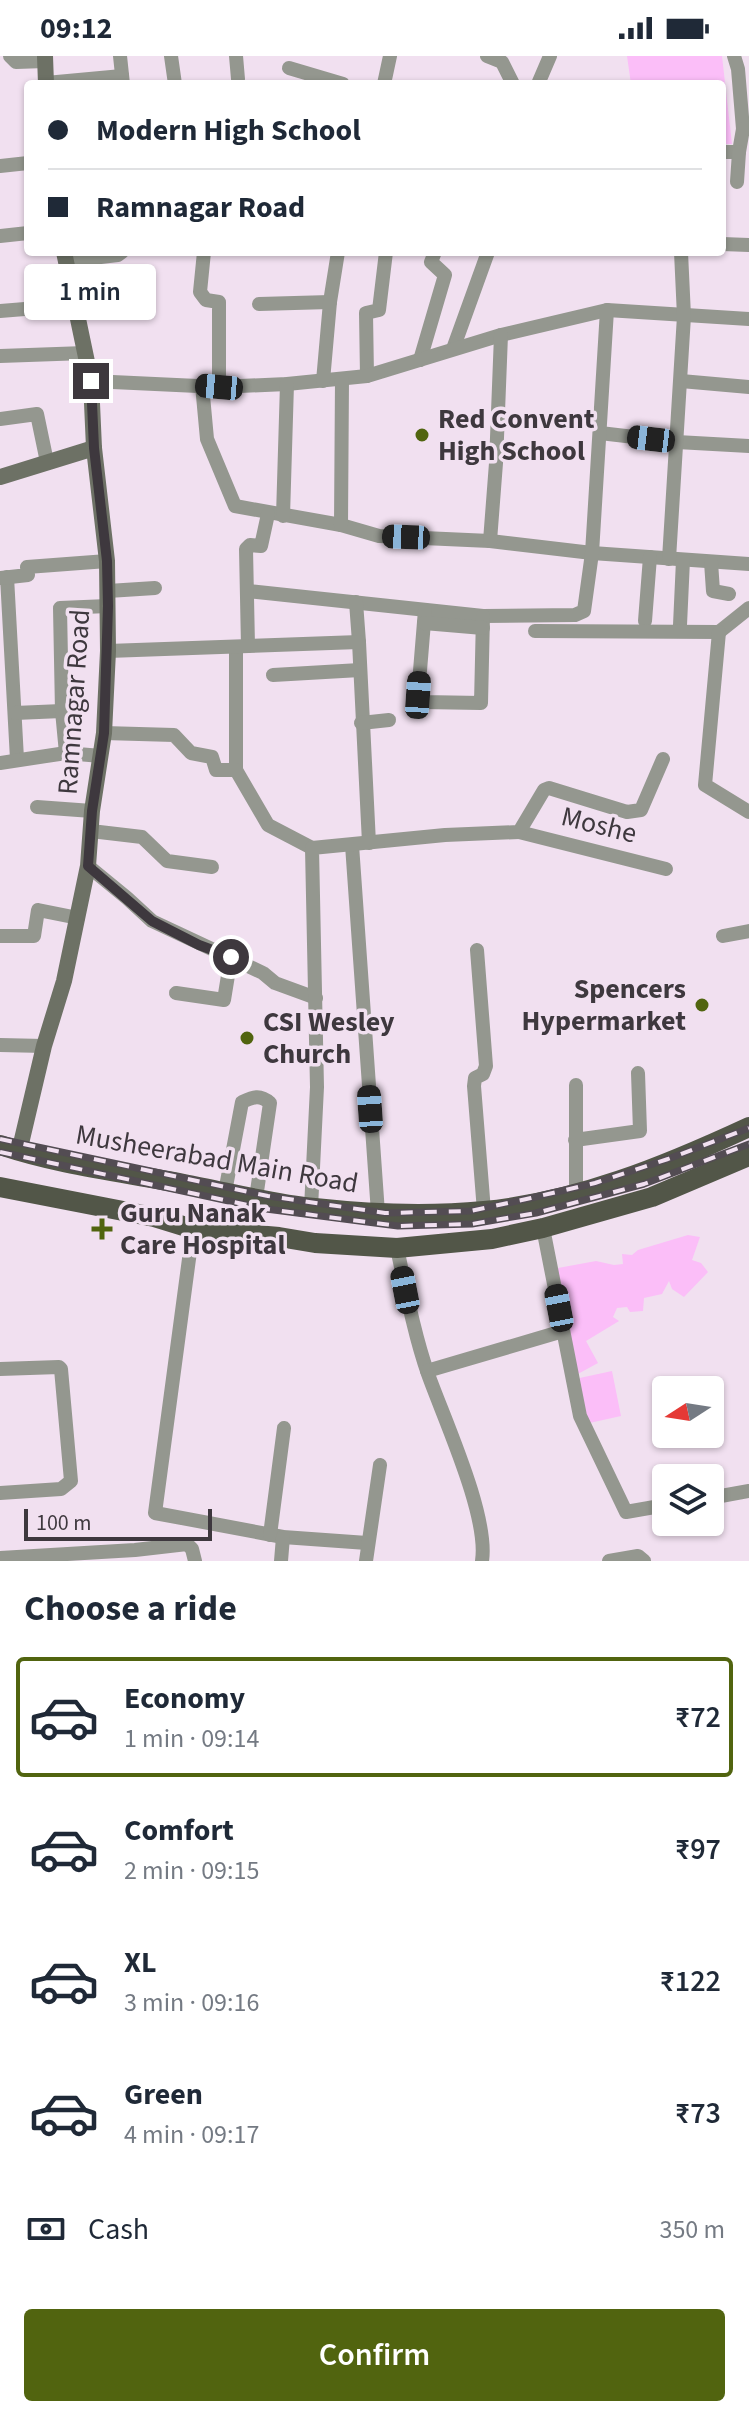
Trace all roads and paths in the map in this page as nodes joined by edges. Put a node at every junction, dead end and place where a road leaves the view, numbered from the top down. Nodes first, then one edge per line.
1 (10, 56) edge
2 (120, 56) edge
3 (171, 56) edge
4 (236, 56) edge
5 (390, 56) edge
6 (487, 56) edge
7 (550, 56) edge
8 (734, 56) edge
9 (45, 58) edge
10 (289, 68) dead end
11 (238, 79) dead end
12 (46, 80) edge
13 (122, 80) edge
14 (174, 80) edge
15 (330, 80) edge
16 (385, 80) edge
17 (511, 80) edge
18 (540, 80) edge
19 (746, 129) edge
20 (726, 152) edge
21 (739, 152) junction
22 (24, 163) edge
23 (0, 166) edge
24 (737, 182) dead end
25 (24, 233) edge
26 (0, 236) edge
27 (726, 244) edge
28 (749, 245) edge
29 (65, 256) edge
30 (204, 256) edge
31 (337, 256) edge
32 (386, 256) edge
33 (433, 256) edge
34 (487, 256) edge
35 (681, 256) edge
36 (330, 302) junction
37 (259, 304) dead end
38 (74, 305) junction
39 (607, 310) junction
40 (0, 311) edge
41 (684, 316) junction
42 (749, 319) edge
43 (501, 335) junction
44 (453, 349) junction
45 (85, 353) junction
46 (0, 356) edge
47 (420, 360) junction
48 (367, 376) junction
49 (342, 380) junction
50 (91, 381) junction
51 (323, 381) junction
52 (681, 381) junction
53 (287, 384) junction
54 (202, 385) junction
55 (219, 387) junction
56 (749, 387) edge
57 (0, 419) edge
58 (600, 433) junction
59 (677, 442) junction
60 (749, 446) edge
61 (94, 448) junction
62 (47, 462) junction
63 (0, 477) edge
64 (276, 515) junction
65 (341, 525) junction
66 (490, 541) junction
67 (592, 553) junction
68 (650, 557) junction
69 (676, 560) junction
70 (107, 561) junction
71 (711, 562) junction
72 (749, 564) edge
73 (4, 578) edge
74 (155, 588) dead end
75 (248, 591) junction
76 (729, 594) dead end
77 (108, 598) junction
78 (356, 602) junction
79 (749, 608) edge
80 (424, 617) junction
81 (645, 621) dead end
82 (483, 622) junction
83 (680, 625) dead end
84 (535, 631) dead end
85 (719, 632) junction
86 (359, 642) junction
87 (242, 646) junction
88 (108, 651) junction
89 (360, 670) junction
90 (273, 675) dead end
91 (62, 711) junction
92 (15, 713) junction
93 (389, 720) dead end
94 (361, 723) junction
95 (104, 733) junction
96 (66, 753) junction
97 (101, 756) junction
98 (17, 759) junction
99 (663, 759) dead end
100 (0, 763) edge
101 (236, 770) junction
102 (37, 807) dead end
103 (92, 811) junction
104 (749, 812) edge
105 (91, 831) junction
106 (519, 832) junction
107 (369, 843) junction
108 (352, 845) junction
109 (312, 848) junction
110 (88, 866) junction
111 (212, 867) dead end
112 (666, 869) dead end
113 (78, 918) junction
114 (749, 931) edge
115 (0, 936) edge
116 (723, 936) dead end
117 (477, 950) dead end
118 (231, 957) junction
119 (176, 993) dead end
120 (316, 998) junction
121 (0, 1045) edge
122 (44, 1046) junction
123 (638, 1073) dead end
124 (576, 1085) dead end
125 (749, 1127) edge
126 (575, 1140) junction
127 (10, 1148) edge
128 (749, 1156) edge
129 (686, 1157) junction
130 (160, 1179) junction
131 (695, 1181) junction
132 (0, 1187) edge
133 (225, 1192) junction
134 (576, 1193) junction
135 (256, 1198) junction
136 (311, 1208) junction
137 (484, 1211) junction
138 (378, 1213) junction
139 (154, 1217) junction
140 (543, 1228) junction
141 (193, 1229) junction
142 (397, 1248) junction
143 (563, 1331) junction
144 (0, 1369) edge
145 (427, 1371) junction
146 (284, 1428) dead end
147 (380, 1465) dead end
148 (749, 1491) edge
149 (0, 1493) edge
150 (724, 1495) edge
151 (652, 1507) edge
152 (277, 1536) junction
153 (367, 1543) junction
154 (136, 1556) edge
155 (0, 1558) edge
156 (195, 1561) edge
157 (281, 1561) edge
158 (366, 1561) edge
159 (482, 1561) edge
160 (609, 1561) edge
161 (644, 1561) edge

1 - 9 street
2 - 13 street
3 - 14 street
4 - 11 street
5 - 16 street
6 - 17 street
7 - 18 street
8 - 19 street
9 - 12 main road
10 - 15 street
19 - 21 street
20 - 21 street
21 - 24 street
22 - 23 street
25 - 26 street
27 - 28 street
29 - 38 main road, Ramnagar Road
30 - 55 street
31 - 36 street
32 - 48 street
33 - 47 street
34 - 44 street
35 - 41 street
36 - 37 street
36 - 51 street
38 - 40 street
38 - 45 main road, Ramnagar Road
39 - 41 street
39 - 43 street
39 - 58 street
41 - 42 street
41 - 52 street
43 - 44 street
43 - 66 street
44 - 47 street
45 - 46 street
45 - 50 main road, Ramnagar Road
47 - 48 street
48 - 49 street
49 - 51 street
49 - 65 street
50 - 54 street
50 - 61 main road, Ramnagar Road
51 - 53 street
52 - 56 street
52 - 59 street
53 - 55 street
53 - 64 street
54 - 55 street
54 - 64 street
57 - 62 street
58 - 59 street
58 - 67 street
59 - 60 street
59 - 69 street
61 - 62 main road
61 - 70 main road, Ramnagar Road
62 - 63 main road
64 - 65 street
64 - 75 street
65 - 66 street
66 - 67 street
67 - 68 street
67 - 82 street
68 - 69 street
68 - 81 street
69 - 71 street
69 - 83 street
70 - 73 street
70 - 77 main road, Ramnagar Road
71 - 72 street
71 - 76 street
73 - 92 street
74 - 77 street
75 - 78 street
75 - 87 street
77 - 88 main road, Ramnagar Road
77 - 91 street
78 - 80 street
78 - 86 street
79 - 85 street
80 - 82 street
80 - 82 street
84 - 85 street
85 - 104 street
86 - 87 street
86 - 89 street
87 - 88 street
87 - 101 street
88 - 95 main road, Ramnagar Road
89 - 90 street
89 - 94 street
91 - 92 street
91 - 96 street
92 - 98 street
93 - 94 street
94 - 107 street
95 - 97 main road, Ramnagar Road
95 - 101 street
96 - 97 street
96 - 98 street
97 - 103 main road, Ramnagar Road
98 - 100 street
99 - 106 street
101 - 109 street
102 - 103 street
103 - 105 main road, Ramnagar Road
105 - 110 main road, Ramnagar Road
105 - 111 street
106 - 107 street, Moshe
106 - 112 street, Moshe
107 - 108 street, Moshe
108 - 109 street, Moshe
108 - 138 street
109 - 120 street
110 - 113 main road, Ramnagar Road
110 - 118 street
113 - 115 street
113 - 122 main road, Ramnagar Road
114 - 116 street
117 - 137 street
118 - 119 street
118 - 120 street
120 - 136 street
121 - 122 street
122 - 127 main road, Ramnagar Road
123 - 126 street
124 - 126 street
125 - 129 main road, Musheerabad Main Road
126 - 134 street
127 - 130 main road, Musheerabad Main Road
128 - 131 main road
129 - 131 main road
129 - 134 main road, Musheerabad Main Road
130 - 133 main road, Musheerabad Main Road
130 - 139 main road
131 - 140 main road
132 - 139 main road
133 - 135 main road, Musheerabad Main Road
133 - 135 street
134 - 137 main road, Musheerabad Main Road
135 - 136 main road, Musheerabad Main Road
136 - 138 main road, Musheerabad Main Road
137 - 138 main road, Musheerabad Main Road
139 - 141 main road
140 - 142 main road
140 - 143 street
141 - 142 main road
141 - 152 street
142 - 145 street
143 - 145 street
143 - 151 street
144 - 149 street
145 - 159 street
146 - 152 street
147 - 153 street
148 - 150 street
152 - 153 street
152 - 157 street
153 - 158 street
154 - 155 street
154 - 156 street
160 - 161 street

